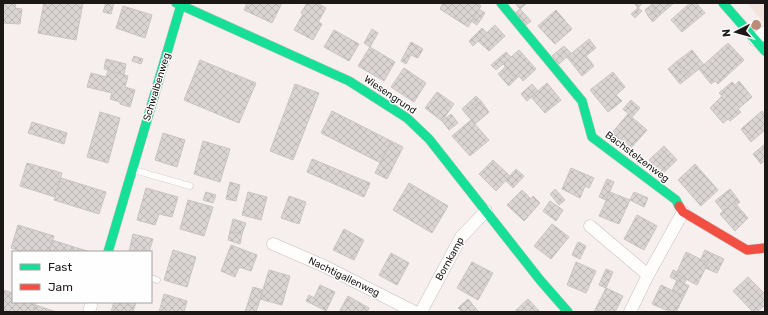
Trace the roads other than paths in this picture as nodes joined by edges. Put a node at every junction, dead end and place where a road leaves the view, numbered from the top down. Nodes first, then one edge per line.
1 (501, 3) edge
2 (723, 3) edge
3 (178, 4) edge
4 (760, 36) edge
5 (765, 51) edge
6 (132, 170) junction
7 (190, 186) dead end
8 (486, 211) junction
9 (683, 212) junction
10 (590, 226) dead end
11 (273, 244) dead end
12 (765, 248) edge
13 (108, 251) edge
14 (648, 275) junction
15 (415, 312) edge
16 (421, 312) edge
17 (568, 312) edge
18 (630, 312) edge

1 - 9 street, Bachstelzenweg
2 - 4 street
3 - 6 street, Schwalbenweg
3 - 8 street, Wiesengrund
4 - 5 street
6 - 7 lane
6 - 13 street, Schwalbenweg
8 - 16 street, Bornkamp
8 - 17 street, Wiesengrund
9 - 12 street, Bachstelzenweg
9 - 14 street
10 - 14 street
11 - 15 street, Nachtigallenweg
14 - 18 street

